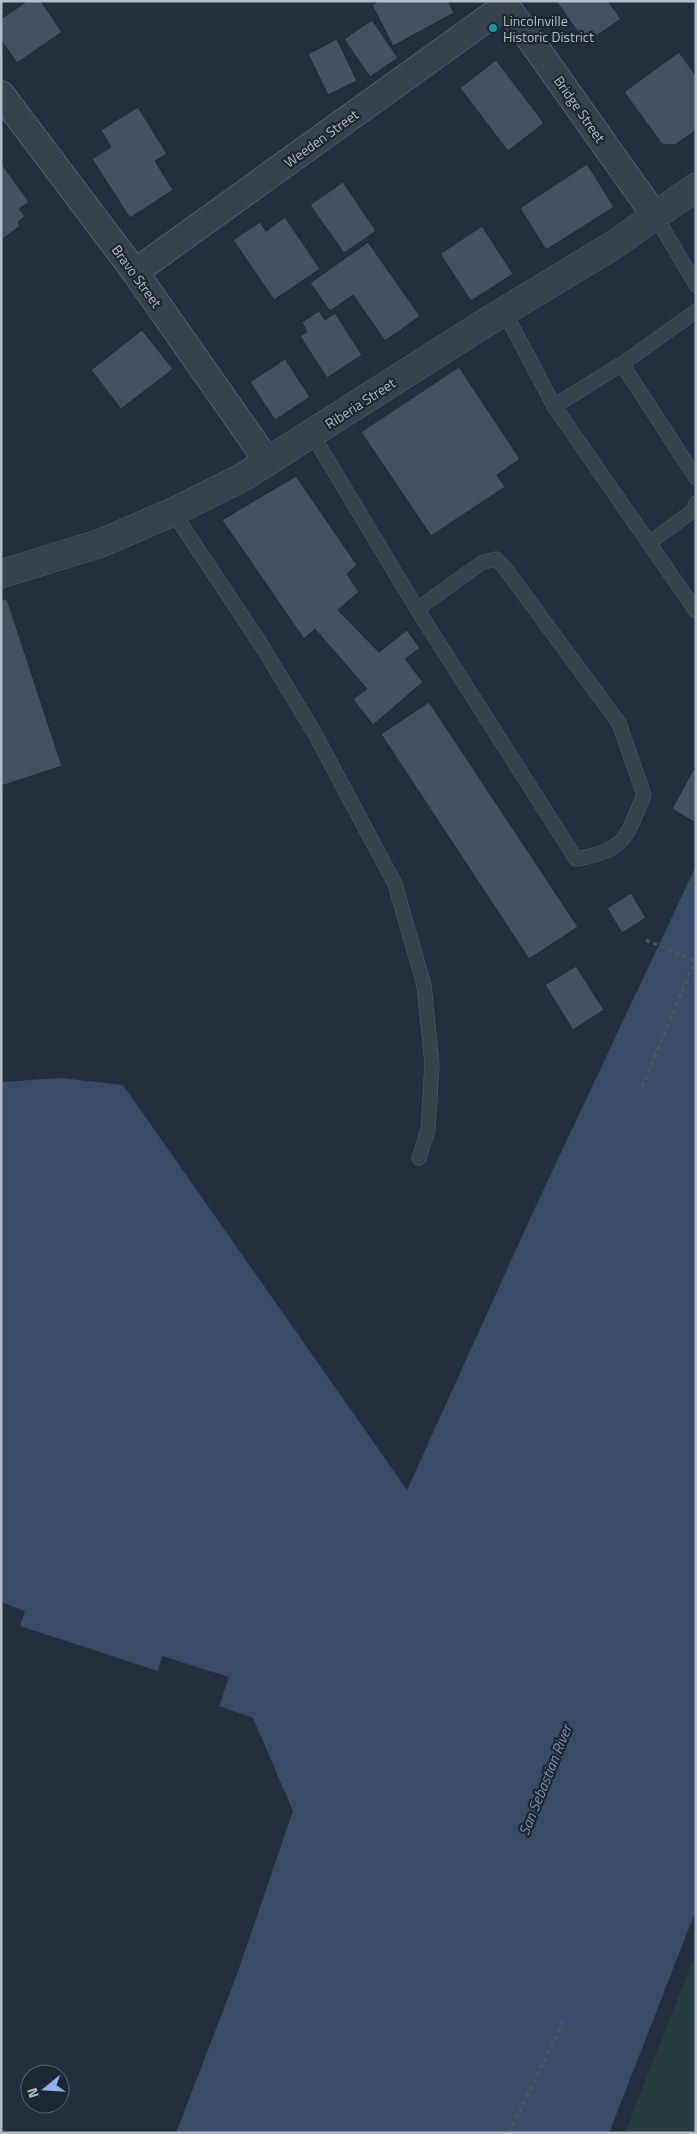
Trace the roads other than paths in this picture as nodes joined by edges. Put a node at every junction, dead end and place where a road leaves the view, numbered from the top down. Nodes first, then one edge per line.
1 (505, 3) edge
2 (1, 94) edge
3 (696, 187) edge
4 (656, 217) junction
5 (135, 272) junction
6 (696, 285) edge
7 (504, 311) junction
8 (696, 311) edge
9 (622, 364) junction
10 (554, 406) junction
11 (312, 434) junction
12 (268, 462) junction
13 (696, 478) edge
14 (696, 503) edge
15 (173, 512) junction
16 (649, 543) junction
17 (1, 574) edge
18 (417, 609) junction
19 (696, 611) edge
20 (419, 1158) dead end

1 - 4 street, Bridge Street
1 - 5 street, Weeden Street
2 - 5 street, Bravo Street
3 - 4 street, Riberia Street
4 - 6 lane
4 - 7 street, Riberia Street
5 - 12 street, Bravo Street
7 - 10 lane
7 - 11 street, Riberia Street
8 - 9 lane
9 - 10 lane
9 - 13 lane
10 - 16 lane
11 - 12 street, Riberia Street
11 - 18 lane
12 - 15 street, Riberia Street
14 - 16 lane
15 - 17 street, Riberia Street
15 - 20 lane
16 - 19 lane
18 - 18 lane

